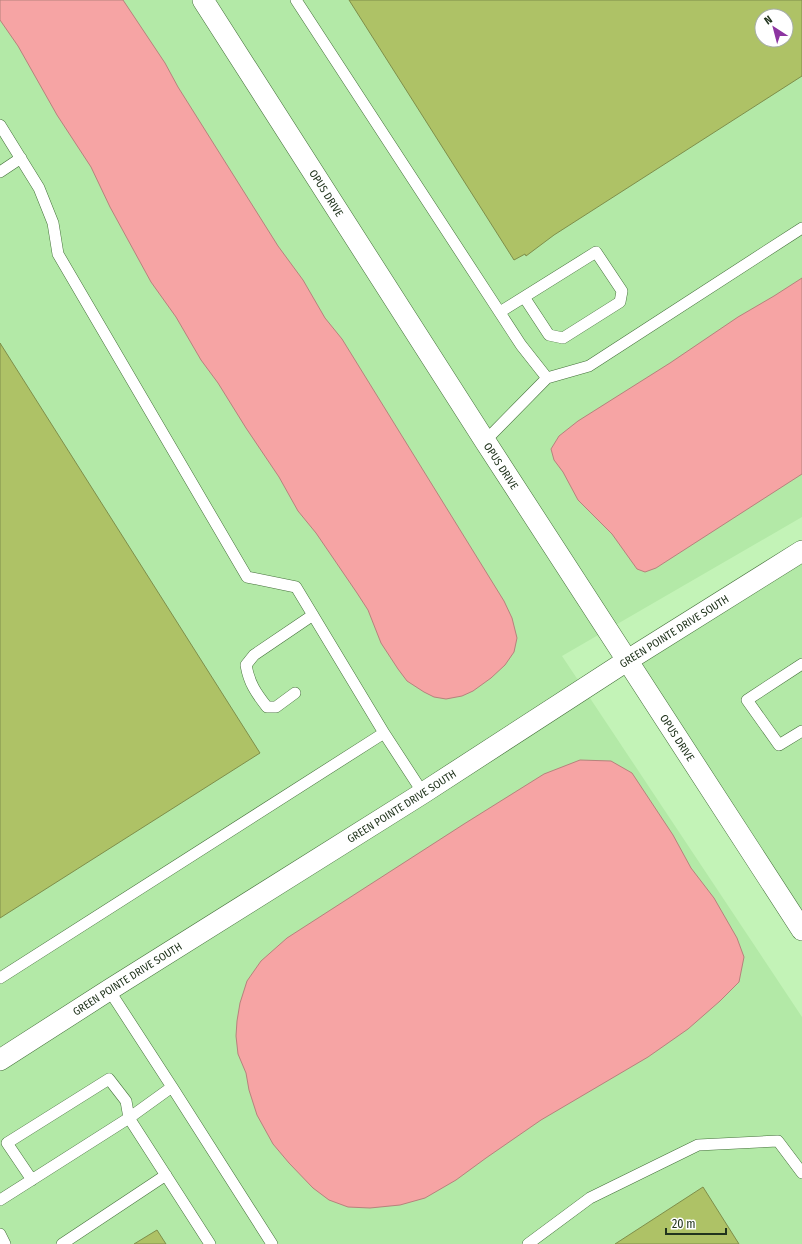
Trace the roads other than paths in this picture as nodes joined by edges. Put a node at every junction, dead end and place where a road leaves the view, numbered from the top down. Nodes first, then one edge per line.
1 (203, 0) edge
2 (296, 0) edge
3 (0, 125) edge
4 (21, 158) junction
5 (0, 172) edge
6 (802, 228) edge
7 (524, 297) junction
8 (500, 312) junction
9 (547, 378) junction
10 (485, 441) junction
11 (802, 551) edge
12 (313, 615) junction
13 (628, 660) junction
14 (802, 664) edge
15 (296, 693) dead end
16 (802, 731) edge
17 (384, 733) junction
18 (423, 793) junction
19 (802, 930) edge
20 (0, 978) edge
21 (109, 990) junction
22 (0, 1060) edge
23 (172, 1087) junction
24 (129, 1118) junction
25 (802, 1173) edge
26 (166, 1175) junction
27 (32, 1180) junction
28 (0, 1200) edge
29 (0, 1234) edge
30 (5, 1244) edge
31 (62, 1244) edge
32 (210, 1244) edge
33 (272, 1244) edge
34 (528, 1244) edge

1 - 10 street, OPUS DRIVE
2 - 8 lane
3 - 4 lane
4 - 5 lane
4 - 12 lane
6 - 9 lane
7 - 7 lane
7 - 8 lane
8 - 9 lane
9 - 10 lane
10 - 13 street, OPUS DRIVE
11 - 13 street, GREEN POINTE DRIVE SOUTH
12 - 15 lane
12 - 17 lane
13 - 18 street, GREEN POINTE DRIVE SOUTH
13 - 19 street, OPUS DRIVE
14 - 16 lane
17 - 18 lane
17 - 20 lane
18 - 21 street, GREEN POINTE DRIVE SOUTH
21 - 22 street, GREEN POINTE DRIVE SOUTH
21 - 23 lane
23 - 24 lane
23 - 33 lane
24 - 26 lane
24 - 27 lane
24 - 27 lane
25 - 34 lane
26 - 31 lane
26 - 32 lane
27 - 28 lane
29 - 30 lane

